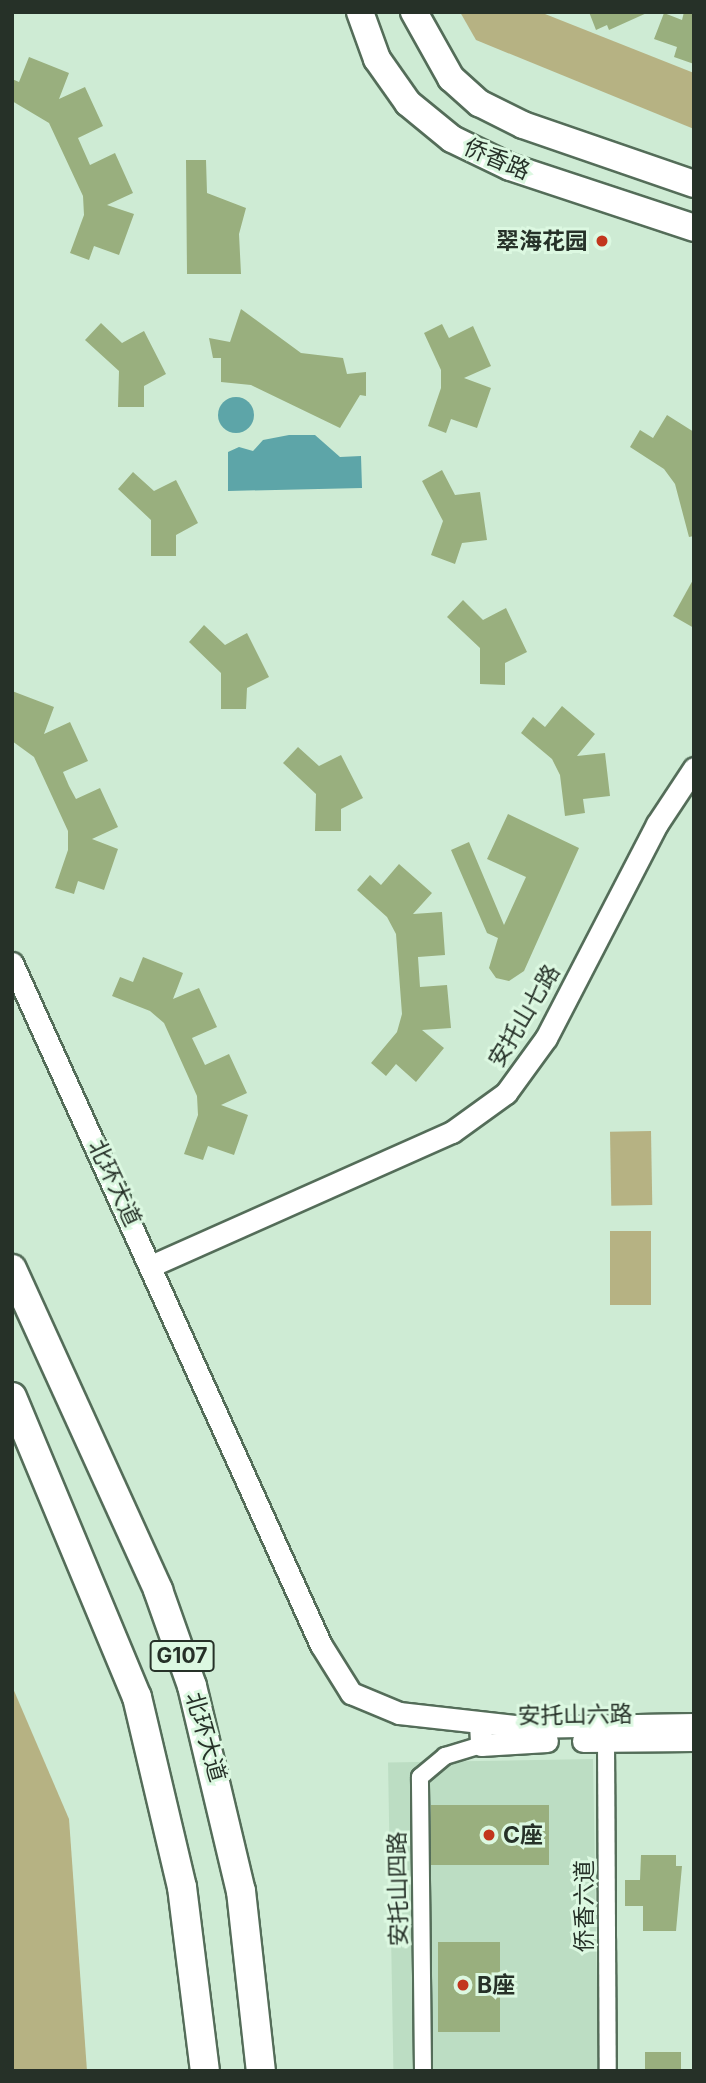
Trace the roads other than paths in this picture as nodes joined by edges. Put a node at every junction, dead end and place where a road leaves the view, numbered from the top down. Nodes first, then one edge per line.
1 (360, 12) edge
2 (414, 12) edge
3 (694, 184) edge
4 (694, 228) edge
5 (694, 768) edge
6 (12, 963) edge
7 (153, 1265) junction
8 (12, 1269) edge
9 (12, 1397) edge
10 (335, 1672) joint
11 (480, 1723) junction
12 (694, 1724) edge
13 (694, 1740) edge
14 (606, 1741) junction
15 (481, 1745) junction
16 (205, 2071) edge
17 (261, 2071) edge
18 (423, 2071) edge
19 (608, 2071) edge

1 - 4 main road, 侨香路
2 - 3 main road, 侨香路
5 - 7 street, 安托山七路
6 - 7 street, 北环大道
7 - 10 street, 北环大道
8 - 17 highway, 北环大道 / G107
9 - 16 highway, G107
10 - 11 street, 安托山六路
11 - 12 street, 安托山六路
11 - 15 street
13 - 14 street, 安托山六路
14 - 15 street, 安托山六路
14 - 19 street, 侨香六道
15 - 18 street, 安托山四路

